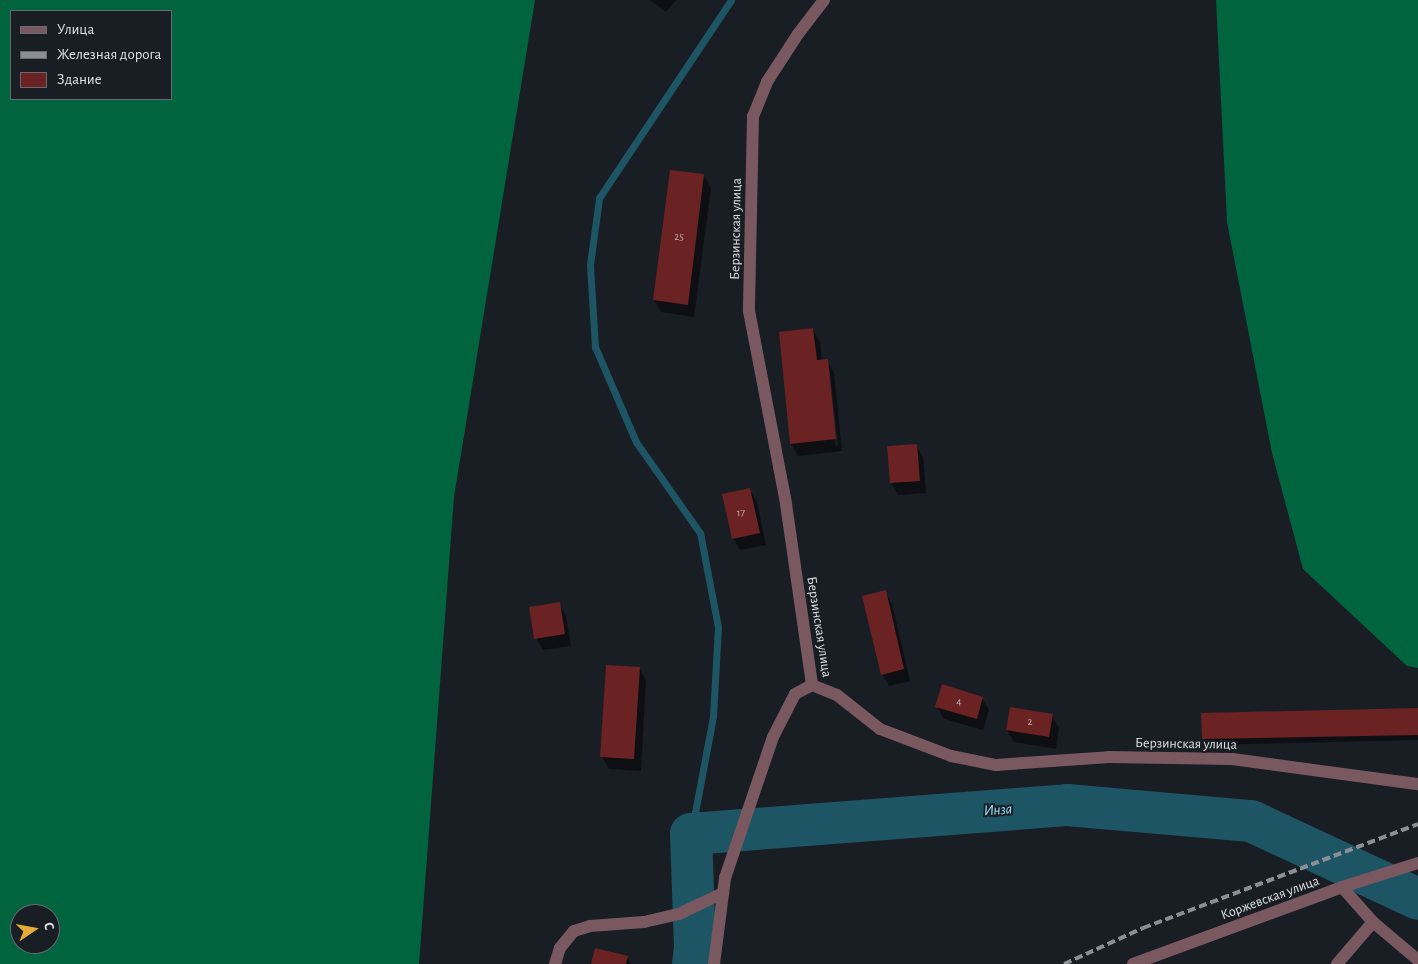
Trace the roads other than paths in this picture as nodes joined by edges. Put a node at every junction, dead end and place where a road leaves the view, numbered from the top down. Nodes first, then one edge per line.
1 (824, 0) edge
2 (812, 685) junction
3 (1418, 784) edge
4 (1418, 863) edge
5 (1342, 887) junction
6 (723, 893) junction
7 (1373, 922) junction
8 (1418, 960) edge
9 (555, 964) edge
10 (714, 964) edge
11 (1133, 964) edge
12 (1338, 964) edge

1 - 2 street, Берзинская улица
2 - 3 street, Берзинская улица
2 - 6 street
4 - 5 street, Коржевская улица
5 - 7 street
5 - 11 street, Коржевская улица
6 - 9 street
6 - 10 street
7 - 8 street
7 - 12 street

